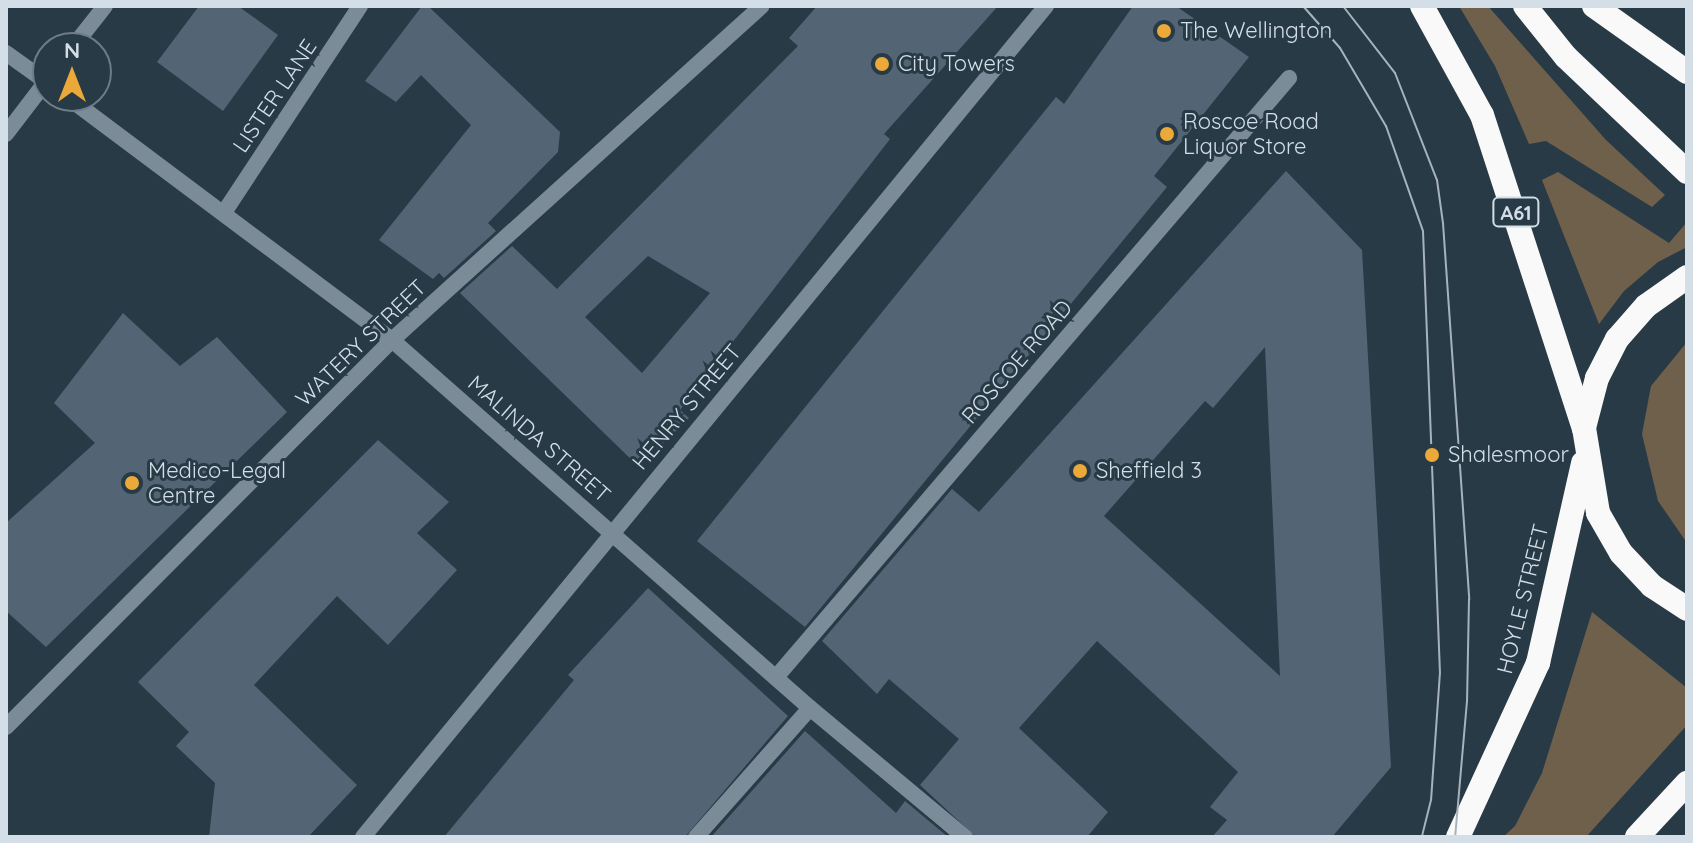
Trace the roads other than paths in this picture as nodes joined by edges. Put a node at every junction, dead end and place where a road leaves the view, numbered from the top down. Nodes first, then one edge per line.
1 (105, 6) edge
2 (360, 6) edge
3 (761, 6) edge
4 (1046, 6) edge
5 (1422, 6) edge
6 (1525, 6) edge
7 (1594, 6) edge
8 (85, 32) edge
9 (6, 53) edge
10 (32, 71) edge
11 (1687, 72) edge
12 (1289, 78) dead end
13 (32, 100) edge
14 (88, 112) edge
15 (6, 134) edge
16 (1687, 172) edge
17 (225, 211) junction
18 (1687, 277) edge
19 (392, 340) junction
20 (1584, 428) junction
21 (1585, 457) junction
22 (612, 532) junction
23 (1687, 609) edge
24 (778, 675) junction
25 (810, 708) junction
26 (6, 727) edge
27 (1687, 783) edge
28 (363, 837) edge
29 (696, 837) edge
30 (965, 837) edge
31 (1458, 837) edge
32 (1637, 837) edge

1 - 8 street
2 - 17 street, LISTER LANE
3 - 19 street, WATERY STREET
4 - 22 street, HENRY STREET
5 - 20 highway, A61
6 - 16 highway
7 - 11 highway
9 - 10 street
12 - 24 street, ROSCOE ROAD
13 - 15 street
14 - 17 street, MALINDA STREET
17 - 19 street, MALINDA STREET
18 - 20 highway, A61
19 - 22 street, MALINDA STREET
19 - 26 street, WATERY STREET
20 - 21 highway, A61
21 - 23 highway, A61
21 - 31 highway, HOYLE STREET / A61
22 - 24 street, MALINDA STREET
22 - 28 street, HENRY STREET
24 - 25 street, MALINDA STREET
25 - 29 street
25 - 30 street, MALINDA STREET
27 - 32 highway

